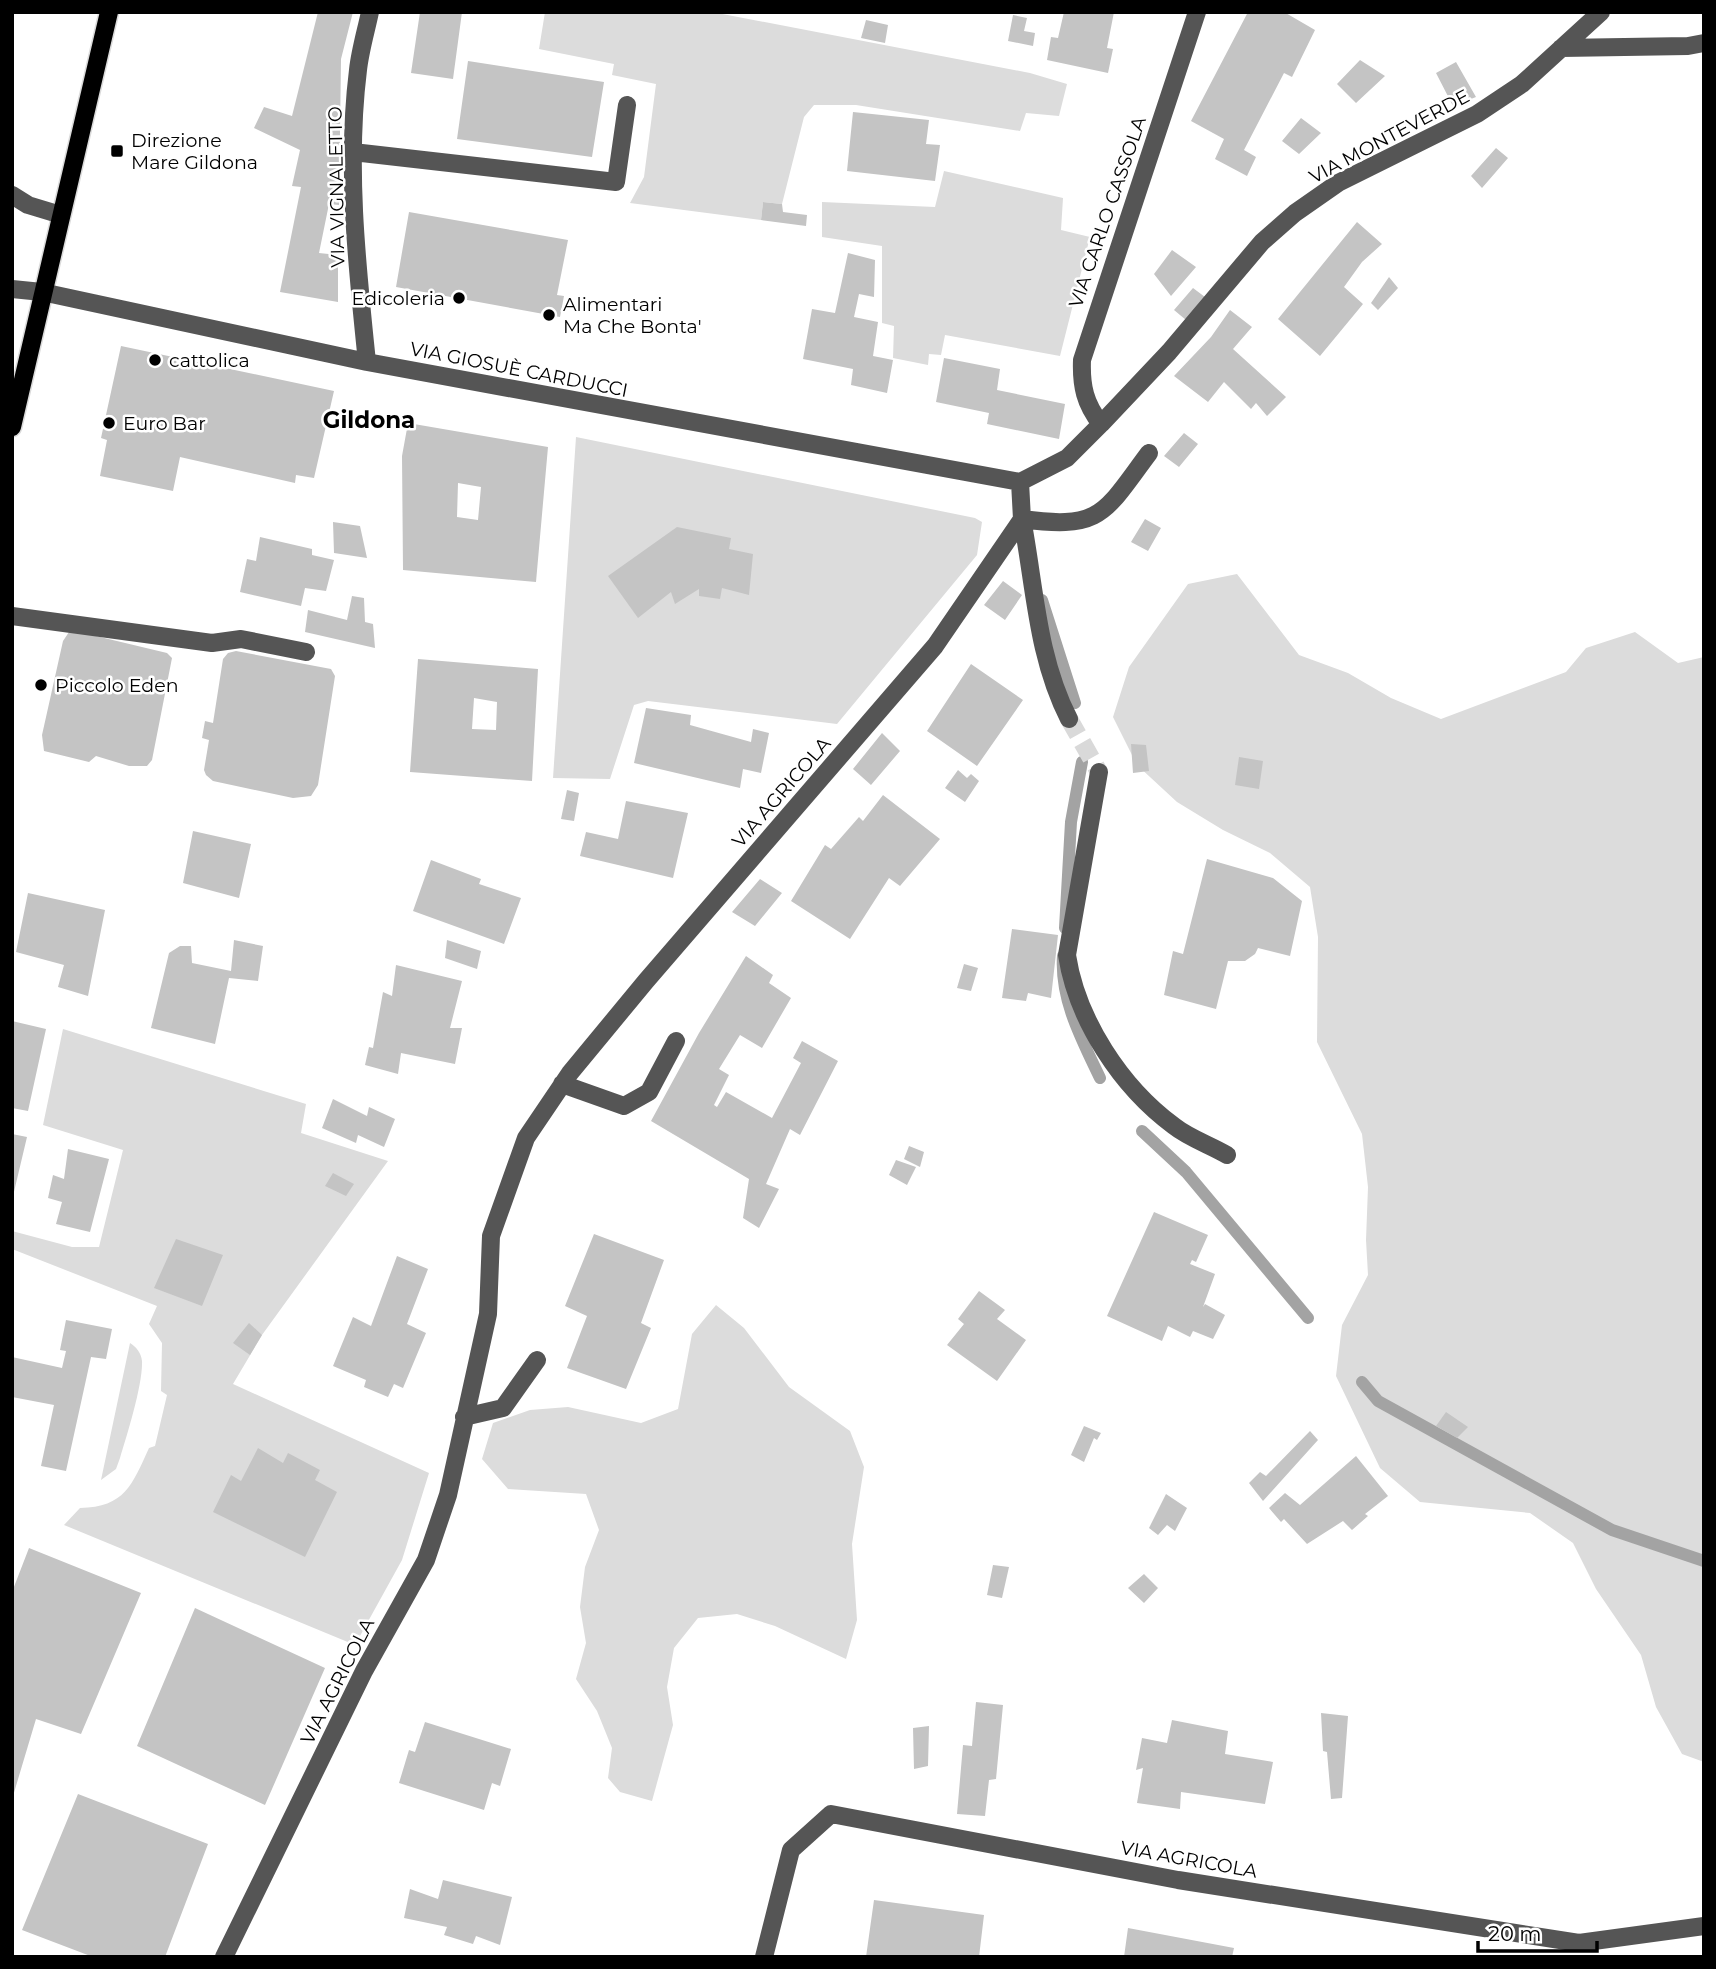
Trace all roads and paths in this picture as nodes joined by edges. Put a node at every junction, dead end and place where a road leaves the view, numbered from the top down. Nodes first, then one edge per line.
1 (109, 12) edge
2 (370, 12) edge
3 (1197, 12) edge
4 (1601, 12) edge
5 (1704, 43) edge
6 (1561, 48) junction
7 (627, 105) dead end
8 (353, 152) junction
9 (12, 195) edge
10 (61, 215) junction
11 (12, 289) edge
12 (42, 292) junction
13 (367, 362) junction
14 (1101, 424) junction
15 (12, 427) edge
16 (1149, 453) dead end
17 (1020, 482) junction
18 (1022, 519) junction
19 (12, 616) edge
20 (306, 652) dead end
21 (1069, 719) tunnel mouth
22 (1099, 772) tunnel mouth
23 (676, 1041) dead end
24 (562, 1084) junction
25 (1227, 1155) dead end
26 (537, 1360) dead end
27 (464, 1417) junction
28 (1704, 1926) edge
29 (223, 1957) edge
30 (764, 1957) edge

1 - 10 main road
2 - 8 street, VIA VIGNALETTO
3 - 14 street, VIA CARLO CASSOLA
4 - 6 street, VIA MONTEVERDE
5 - 6 street
6 - 14 street, VIA MONTEVERDE
7 - 8 street
8 - 13 street, VIA VIGNALETTO
9 - 10 street
10 - 12 main road
11 - 12 street, VIA GIOSUÈ CARDUCCI
12 - 13 street, VIA GIOSUÈ CARDUCCI
12 - 15 main road
13 - 17 street, VIA GIOSUÈ CARDUCCI
14 - 17 street, VIA MONTEVERDE
16 - 18 street
17 - 18 street
18 - 21 street
18 - 24 street, VIA AGRICOLA
19 - 20 street
22 - 25 street
23 - 24 street
24 - 27 street, VIA AGRICOLA
26 - 27 street
27 - 29 street, VIA AGRICOLA
28 - 30 street, VIA AGRICOLA

